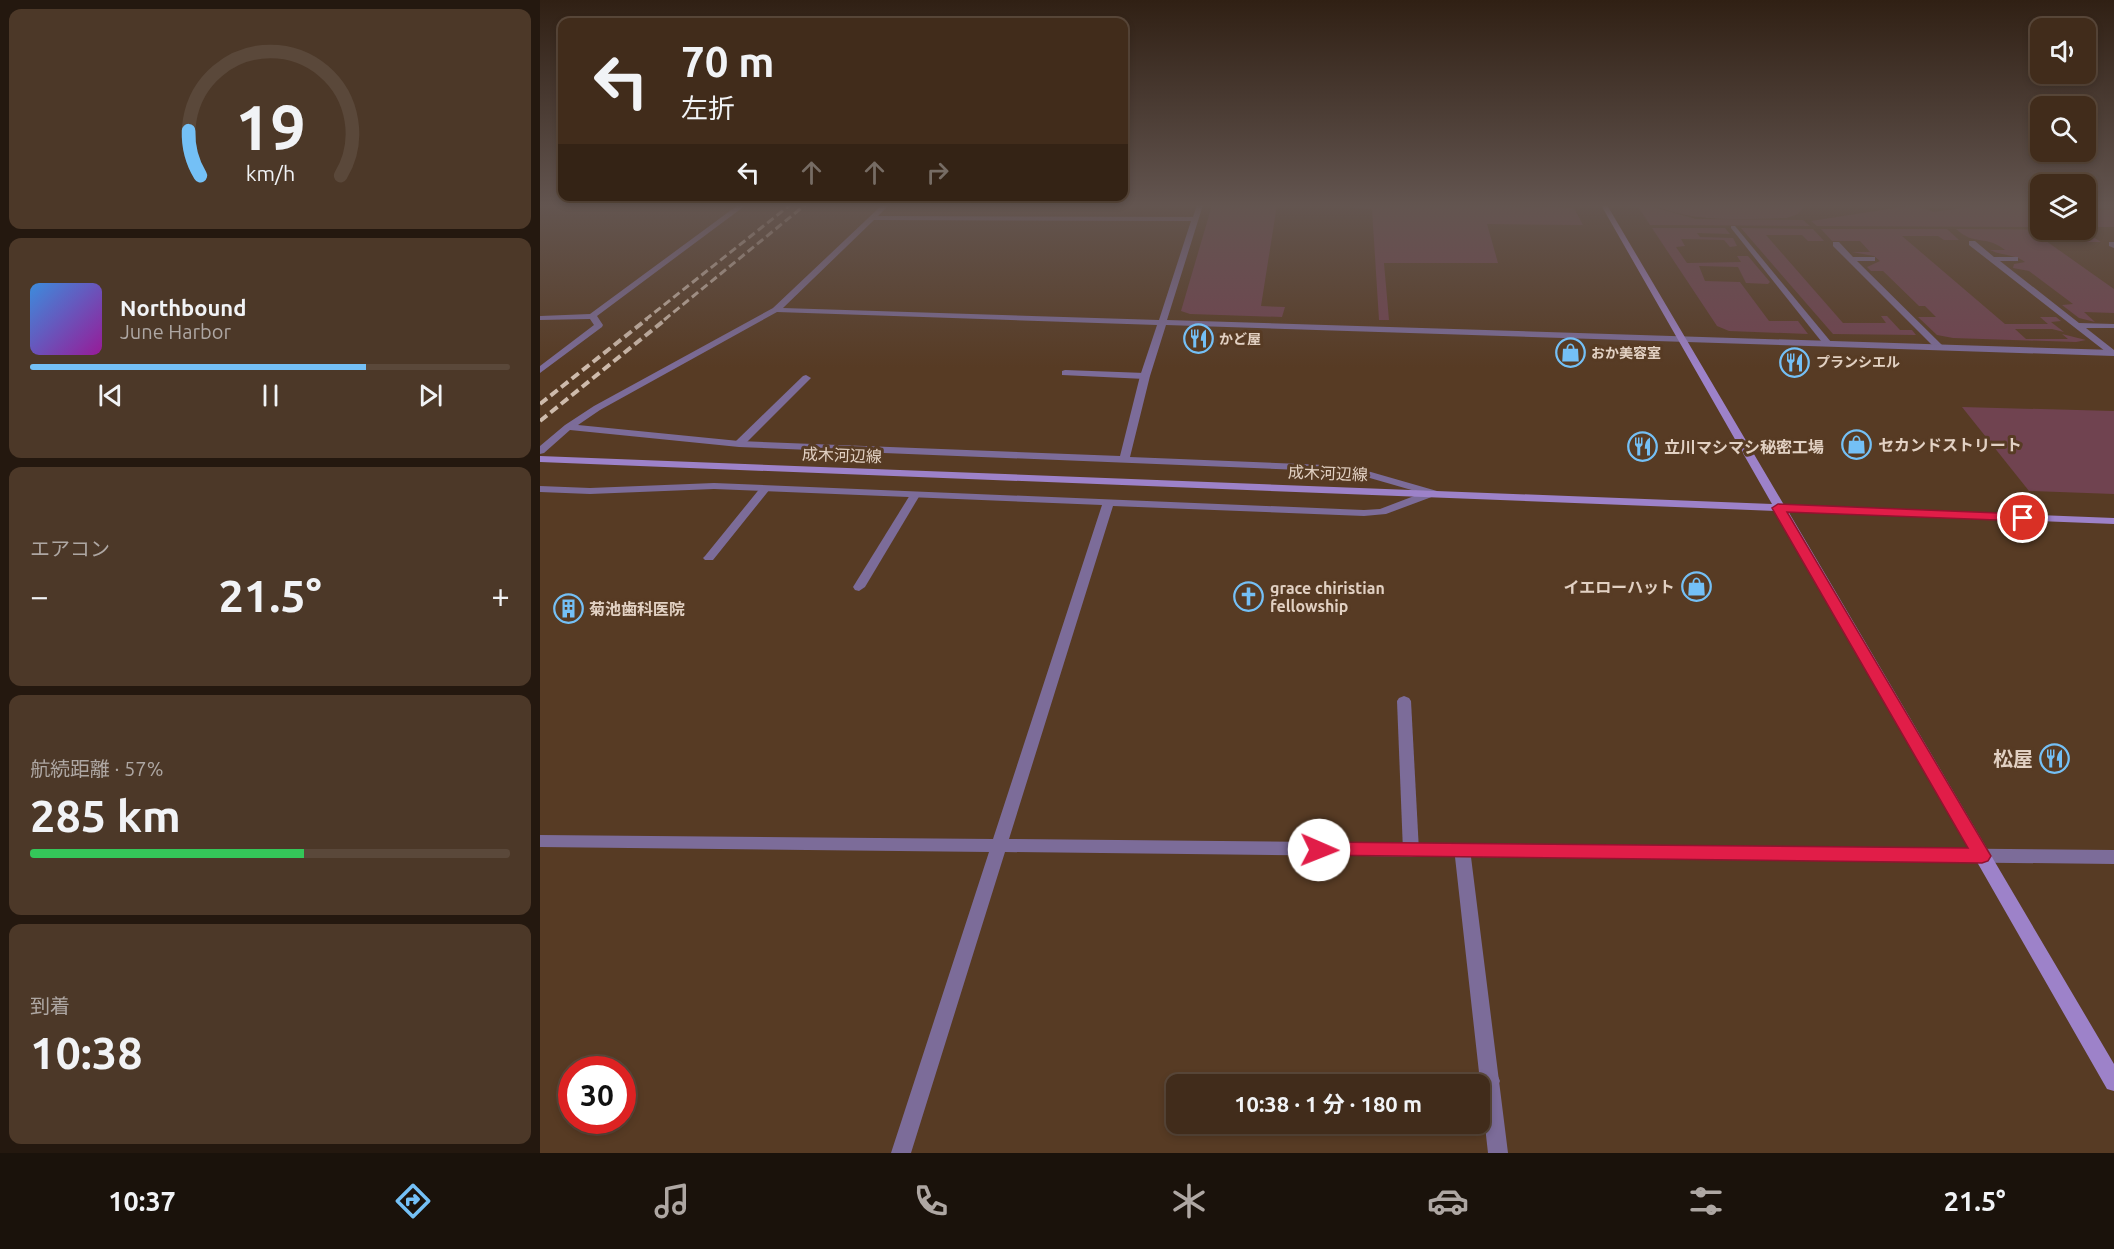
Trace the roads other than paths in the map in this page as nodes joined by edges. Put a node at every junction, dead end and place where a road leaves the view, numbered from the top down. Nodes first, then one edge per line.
1 (670, 259) edge
2 (830, 259) edge
3 (1183, 259) edge
4 (1635, 259) edge
5 (1759, 259) edge
6 (1851, 259) joint
7 (1872, 259) dead end
8 (1993, 259) joint
9 (2015, 259) dead end
10 (776, 310) junction
11 (592, 316) junction
12 (540, 318) edge
13 (1163, 322) junction
14 (2077, 325) junction
15 (2114, 326) edge
16 (1682, 339) junction
17 (1828, 344) junction
18 (1940, 348) junction
19 (2114, 353) edge
20 (540, 370) edge
21 (1065, 373) dead end
22 (1145, 376) junction
23 (806, 378) dead end
24 (564, 431) junction
25 (739, 444) junction
26 (540, 451) edge
27 (540, 459) edge
28 (1124, 459) junction
29 (540, 489) edge
30 (765, 489) junction
31 (1433, 493) junction
32 (915, 495) junction
33 (1109, 502) junction
34 (1778, 508) junction
35 (2114, 521) edge
36 (709, 558) dead end
37 (859, 587) dead end
38 (1404, 700) dead end
39 (540, 841) edge
40 (999, 846) junction
41 (1411, 851) junction
42 (1462, 851) junction
43 (1982, 856) junction
44 (2114, 857) edge
45 (1489, 1074) edge
46 (1490, 1081) edge
47 (2114, 1082) edge
48 (901, 1153) edge
49 (1498, 1153) edge

1 - 11 street
2 - 10 street
3 - 13 street
4 - 16 main road
5 - 17 street
6 - 7 street
6 - 18 street
8 - 9 street
8 - 14 street
10 - 13 street
10 - 24 street
11 - 12 street
11 - 20 street
13 - 16 street
13 - 22 street
14 - 15 street
14 - 19 street
16 - 17 street
16 - 34 main road
17 - 18 street
18 - 19 street
21 - 22 street
22 - 28 street
23 - 25 street
24 - 25 street
24 - 26 street
25 - 28 street
27 - 31 main road, 成木河辺線
28 - 31 street
29 - 30 street
30 - 32 street
30 - 36 street
31 - 33 street
31 - 34 main road, 成木河辺線
32 - 33 street
32 - 37 street
33 - 40 street
34 - 35 main road, 成木河辺線
34 - 43 main road
38 - 41 street
39 - 40 street
40 - 41 street
40 - 48 street
41 - 42 street
42 - 43 street
42 - 45 street
43 - 44 street
43 - 47 main road
46 - 49 street

